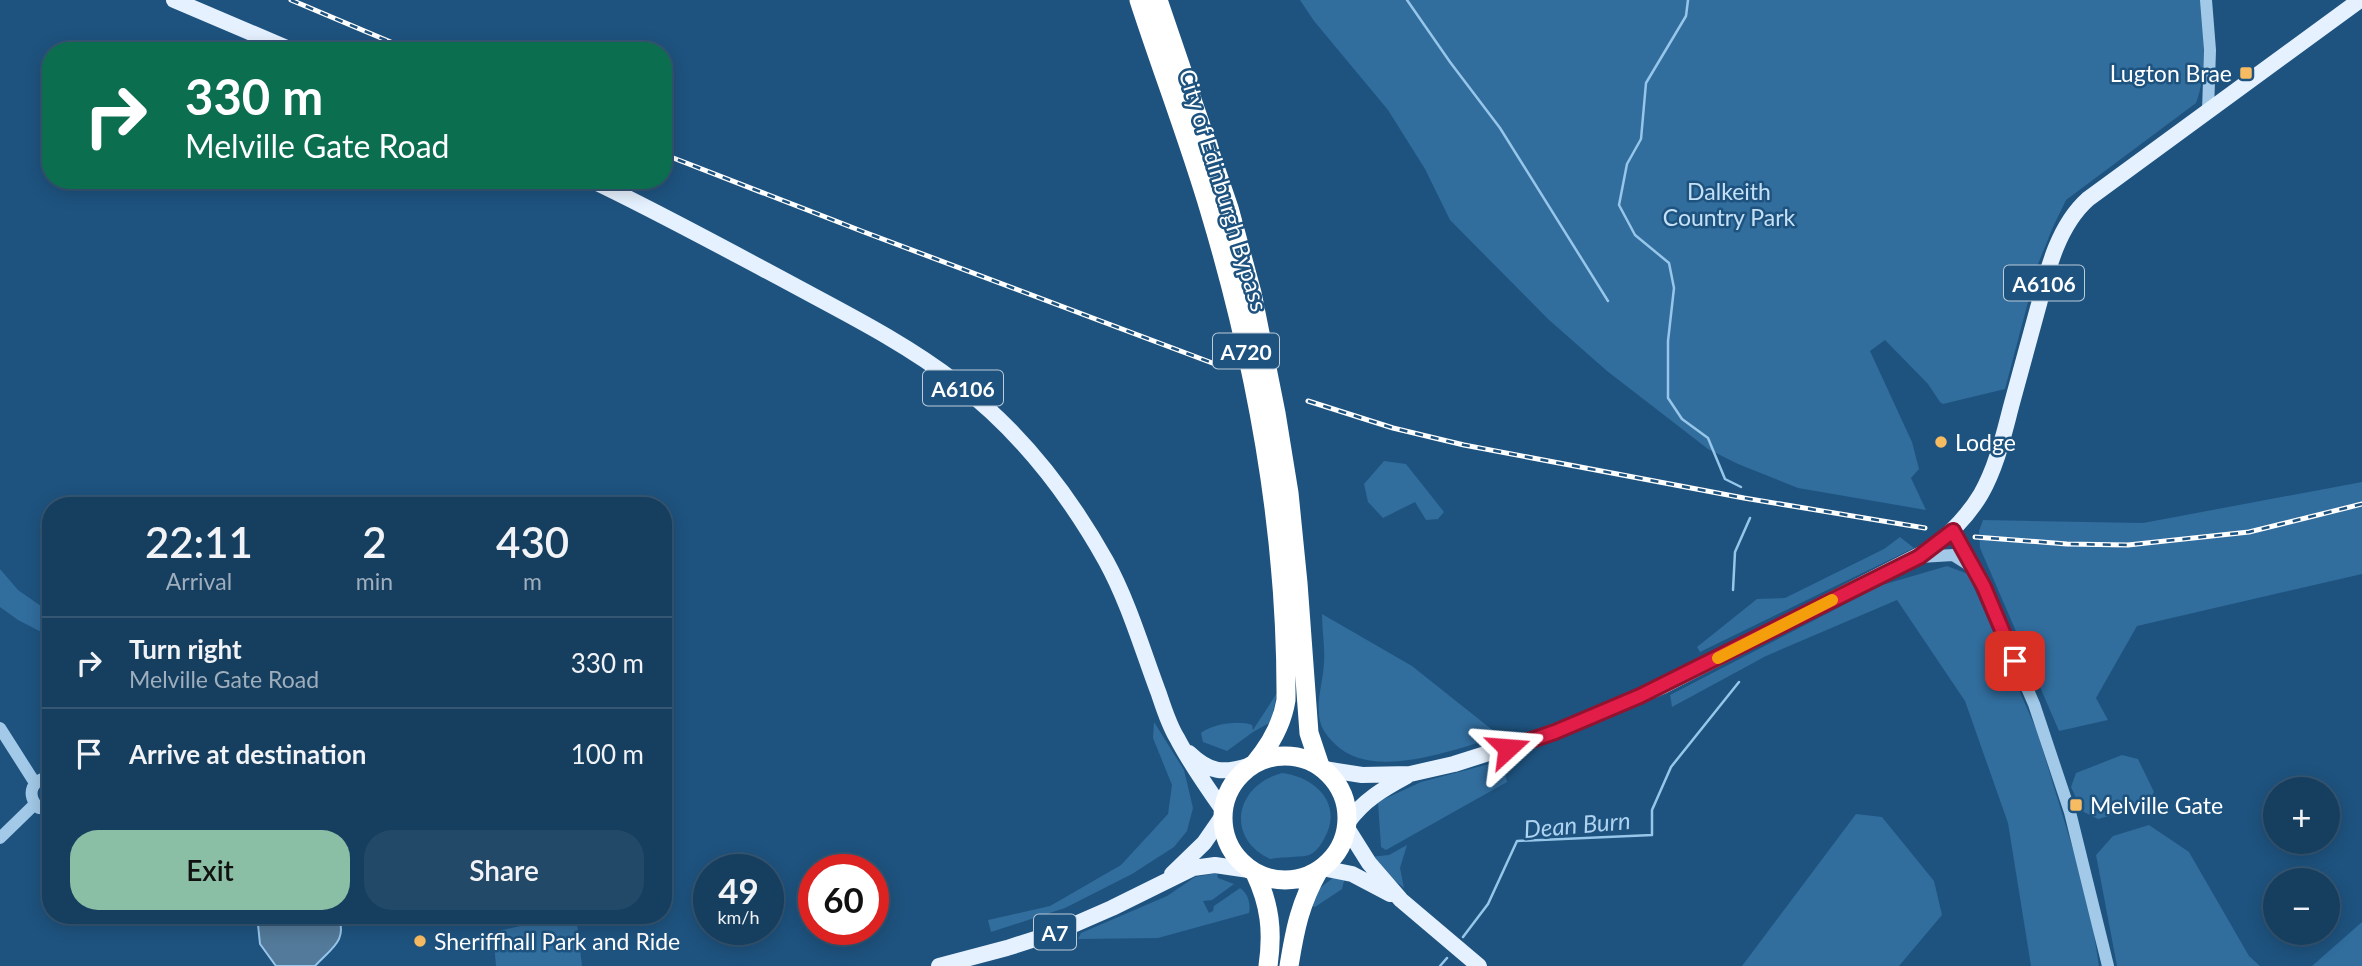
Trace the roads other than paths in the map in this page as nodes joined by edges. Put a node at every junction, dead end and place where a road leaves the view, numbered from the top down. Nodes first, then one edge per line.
1 (174, 0) edge
2 (1139, 0) edge
3 (1158, 0) edge
4 (2206, 0) edge
5 (2360, 0) edge
6 (273, 42) edge
7 (2208, 111) junction
8 (609, 189) edge
9 (1953, 531) junction
10 (1919, 557) junction
11 (1976, 573) junction
12 (0, 728) edge
13 (1182, 746) junction
14 (1253, 764) junction
15 (1322, 767) junction
16 (1409, 775) junction
17 (42, 778) edge
18 (35, 783) junction
19 (35, 804) junction
20 (42, 808) edge
21 (1222, 813) junction
22 (1347, 825) junction
23 (0, 838) edge
24 (1321, 869) junction
25 (1252, 871) junction
26 (1165, 880) junction
27 (1401, 900) junction
28 (939, 966) edge
29 (1268, 966) edge
30 (1289, 966) edge
31 (1479, 966) edge
32 (2108, 966) edge

1 - 6 main road
2 - 14 highway, City of Edinburgh Bypass / A720
3 - 15 highway, City of Edinburgh Bypass / A720
4 - 7 street
5 - 7 main road, A6106
7 - 9 main road, A6106
8 - 13 main road, A6106
9 - 10 main road, A6106
9 - 11 street
10 - 11 street
10 - 16 main road, A6106
11 - 32 street
12 - 18 street
13 - 14 main road, A6106
13 - 21 main road, A6106
14 - 15 highway
14 - 21 highway
15 - 16 main road, A6106
15 - 22 highway
16 - 22 main road, A6106
17 - 18 street
18 - 19 street
19 - 20 street
19 - 23 street
21 - 25 highway
21 - 26 main road, A7
22 - 24 highway
22 - 27 main road
24 - 25 highway
24 - 27 main road
24 - 30 highway
25 - 26 main road, A7
25 - 29 highway
26 - 28 main road, A7
27 - 31 main road

